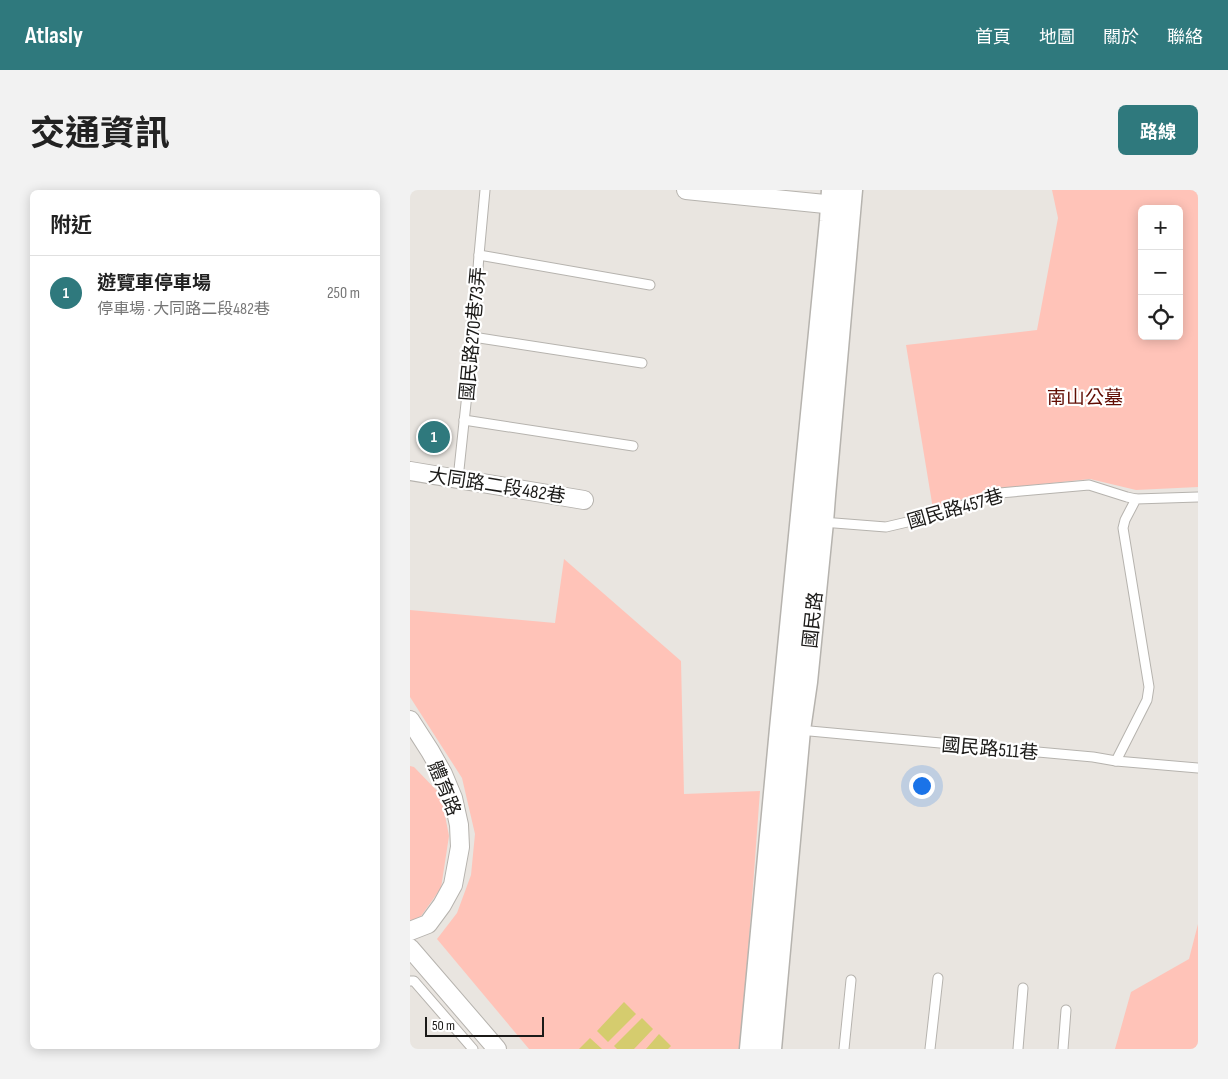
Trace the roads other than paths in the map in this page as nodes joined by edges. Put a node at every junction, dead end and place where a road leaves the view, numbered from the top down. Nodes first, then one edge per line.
1 (485, 190) edge
2 (693, 190) edge
3 (842, 198) edge
4 (479, 255) junction
5 (650, 285) dead end
6 (473, 337) junction
7 (642, 363) dead end
8 (464, 420) junction
9 (633, 446) dead end
10 (410, 471) edge
11 (458, 478) junction
12 (1198, 498) edge
13 (1136, 499) junction
14 (584, 500) dead end
15 (812, 520) junction
16 (410, 720) edge
17 (790, 730) junction
18 (1116, 761) junction
19 (1198, 768) edge
20 (410, 931) edge
21 (410, 948) edge
22 (938, 978) dead end
23 (851, 980) dead end
24 (410, 981) edge
25 (1023, 988) dead end
26 (1066, 1010) dead end
27 (473, 1049) edge
28 (497, 1049) edge
29 (751, 1049) edge
30 (770, 1049) edge
31 (844, 1049) edge
32 (930, 1049) edge
33 (1018, 1049) edge
34 (1064, 1049) edge

1 - 4 lane, 國民路270巷73弄
2 - 3 street
3 - 15 street, 國民路
4 - 5 lane
4 - 6 lane, 國民路270巷73弄
6 - 7 lane
6 - 8 lane, 國民路270巷73弄
8 - 9 lane
8 - 11 lane, 國民路270巷73弄
10 - 11 street, 大同路二段482巷
11 - 14 street, 大同路二段482巷
12 - 13 lane, 國民路457巷
13 - 15 lane, 國民路457巷
13 - 18 lane
15 - 17 street, 國民路
16 - 20 street, 體育路
17 - 18 lane, 國民路511巷
17 - 29 street, 國民路
17 - 30 street, 國民路
18 - 19 lane, 國民路511巷
21 - 28 street
22 - 32 lane
23 - 31 lane
24 - 27 lane
25 - 33 lane
26 - 34 lane

